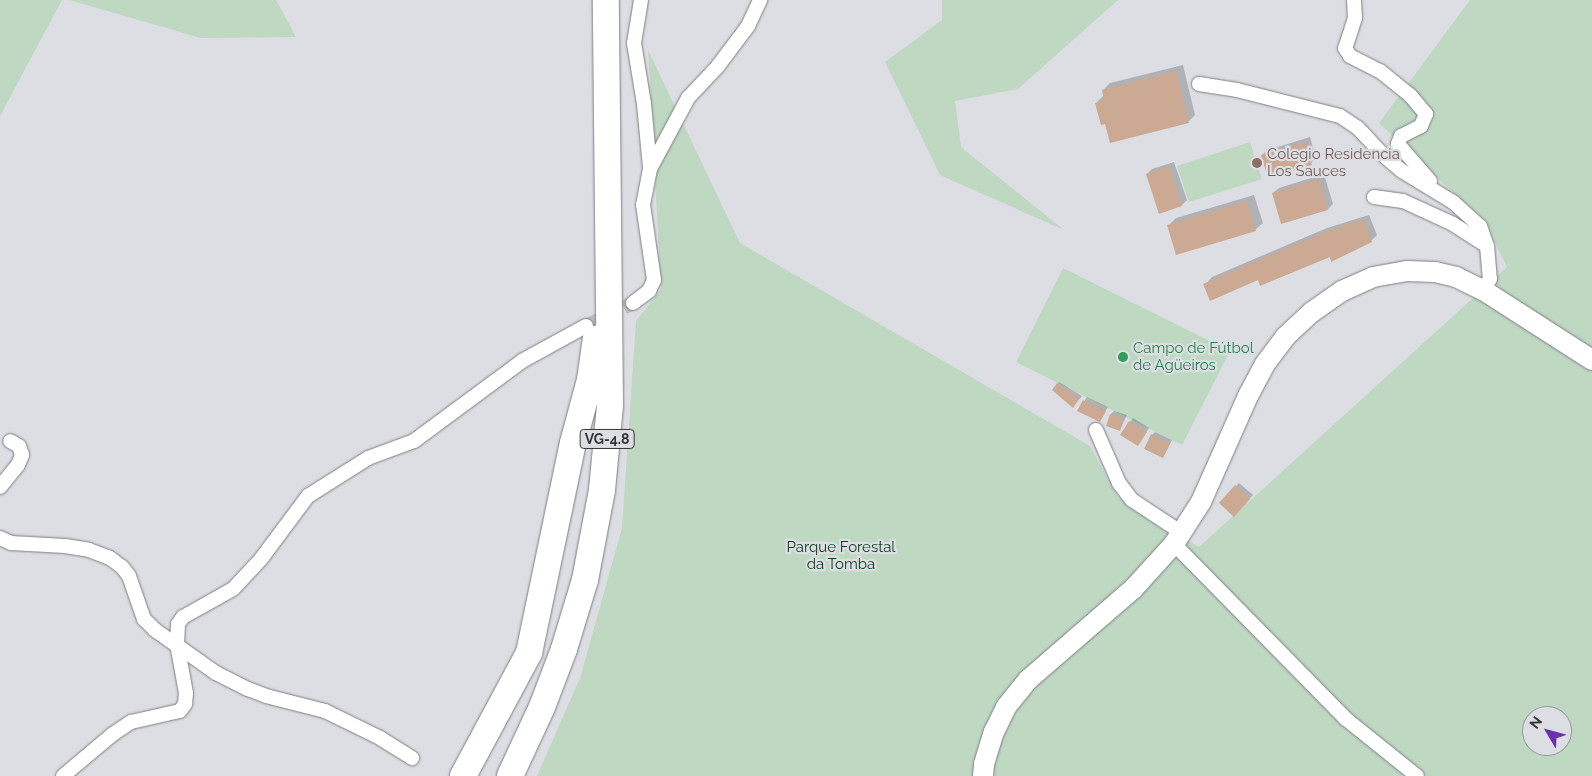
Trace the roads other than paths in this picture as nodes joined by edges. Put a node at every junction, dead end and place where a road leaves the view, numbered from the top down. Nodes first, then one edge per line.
1 (606, 0) edge
2 (641, 0) edge
3 (760, 0) edge
4 (1354, 0) edge
5 (1199, 84) dead end
6 (606, 86) junction
7 (650, 169) junction
8 (1374, 197) dead end
9 (1453, 202) junction
10 (1487, 246) junction
11 (1484, 290) junction
12 (633, 303) tunnel mouth
13 (586, 326) tunnel mouth
14 (1592, 360) edge
15 (1096, 430) dead end
16 (10, 441) dead end
17 (0, 487) edge
18 (0, 538) edge
19 (1178, 539) junction
20 (177, 644) junction
21 (412, 758) dead end
22 (63, 776) edge
23 (463, 776) edge
24 (510, 776) edge
25 (983, 776) edge
26 (1417, 776) edge

1 - 6 highway, VG-4.8
2 - 7 street
3 - 7 street
4 - 9 street
5 - 9 street
6 - 23 highway
6 - 24 highway, VG-4.8
7 - 12 street
8 - 10 street
9 - 10 street
10 - 11 street
11 - 14 street
11 - 19 street
13 - 20 street
15 - 19 street
16 - 17 street
18 - 20 street
19 - 25 street
19 - 26 street
20 - 21 street
20 - 22 street

